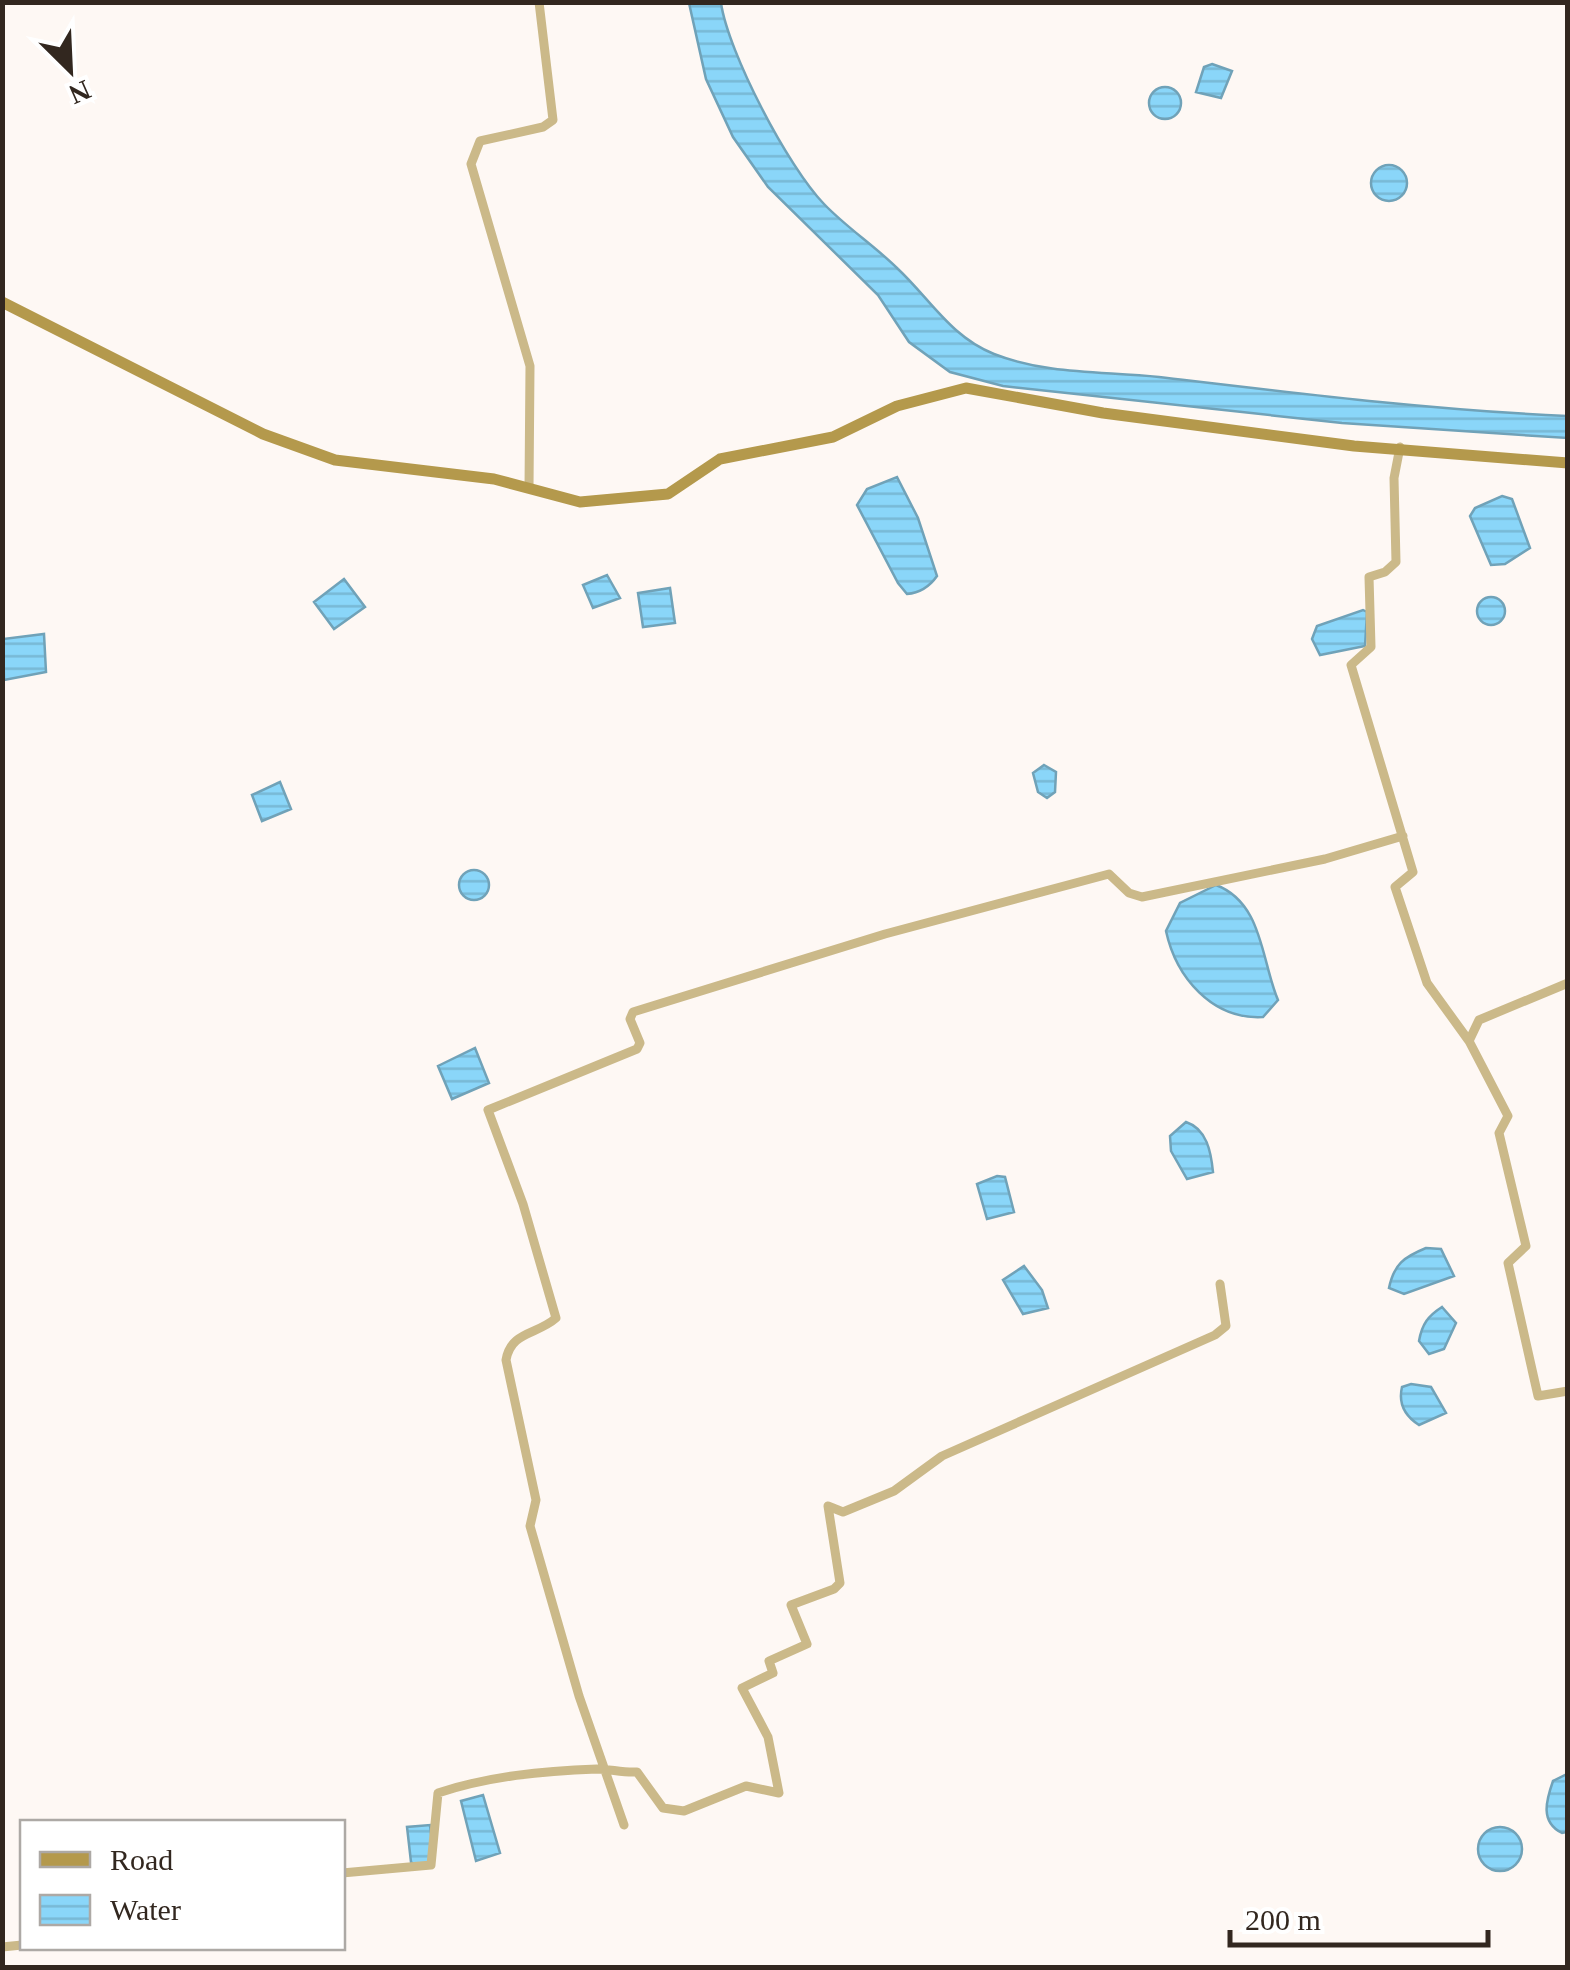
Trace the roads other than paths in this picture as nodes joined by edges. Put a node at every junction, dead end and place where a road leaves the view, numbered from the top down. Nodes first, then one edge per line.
1 (539, 2) edge
2 (2, 302) edge
3 (1400, 446) junction
4 (1568, 463) edge
5 (529, 488) junction
6 (1402, 836) junction
7 (1568, 983) edge
8 (1469, 1041) junction
9 (1220, 1284) dead end
10 (1568, 1391) edge
11 (604, 1769) junction
12 (624, 1825) dead end
13 (345, 1873) edge

1 - 5 street
2 - 5 main road
3 - 4 main road
3 - 5 main road
3 - 6 street
6 - 8 street
6 - 11 street
7 - 8 street
8 - 10 street
9 - 11 street
11 - 12 street
11 - 13 street

